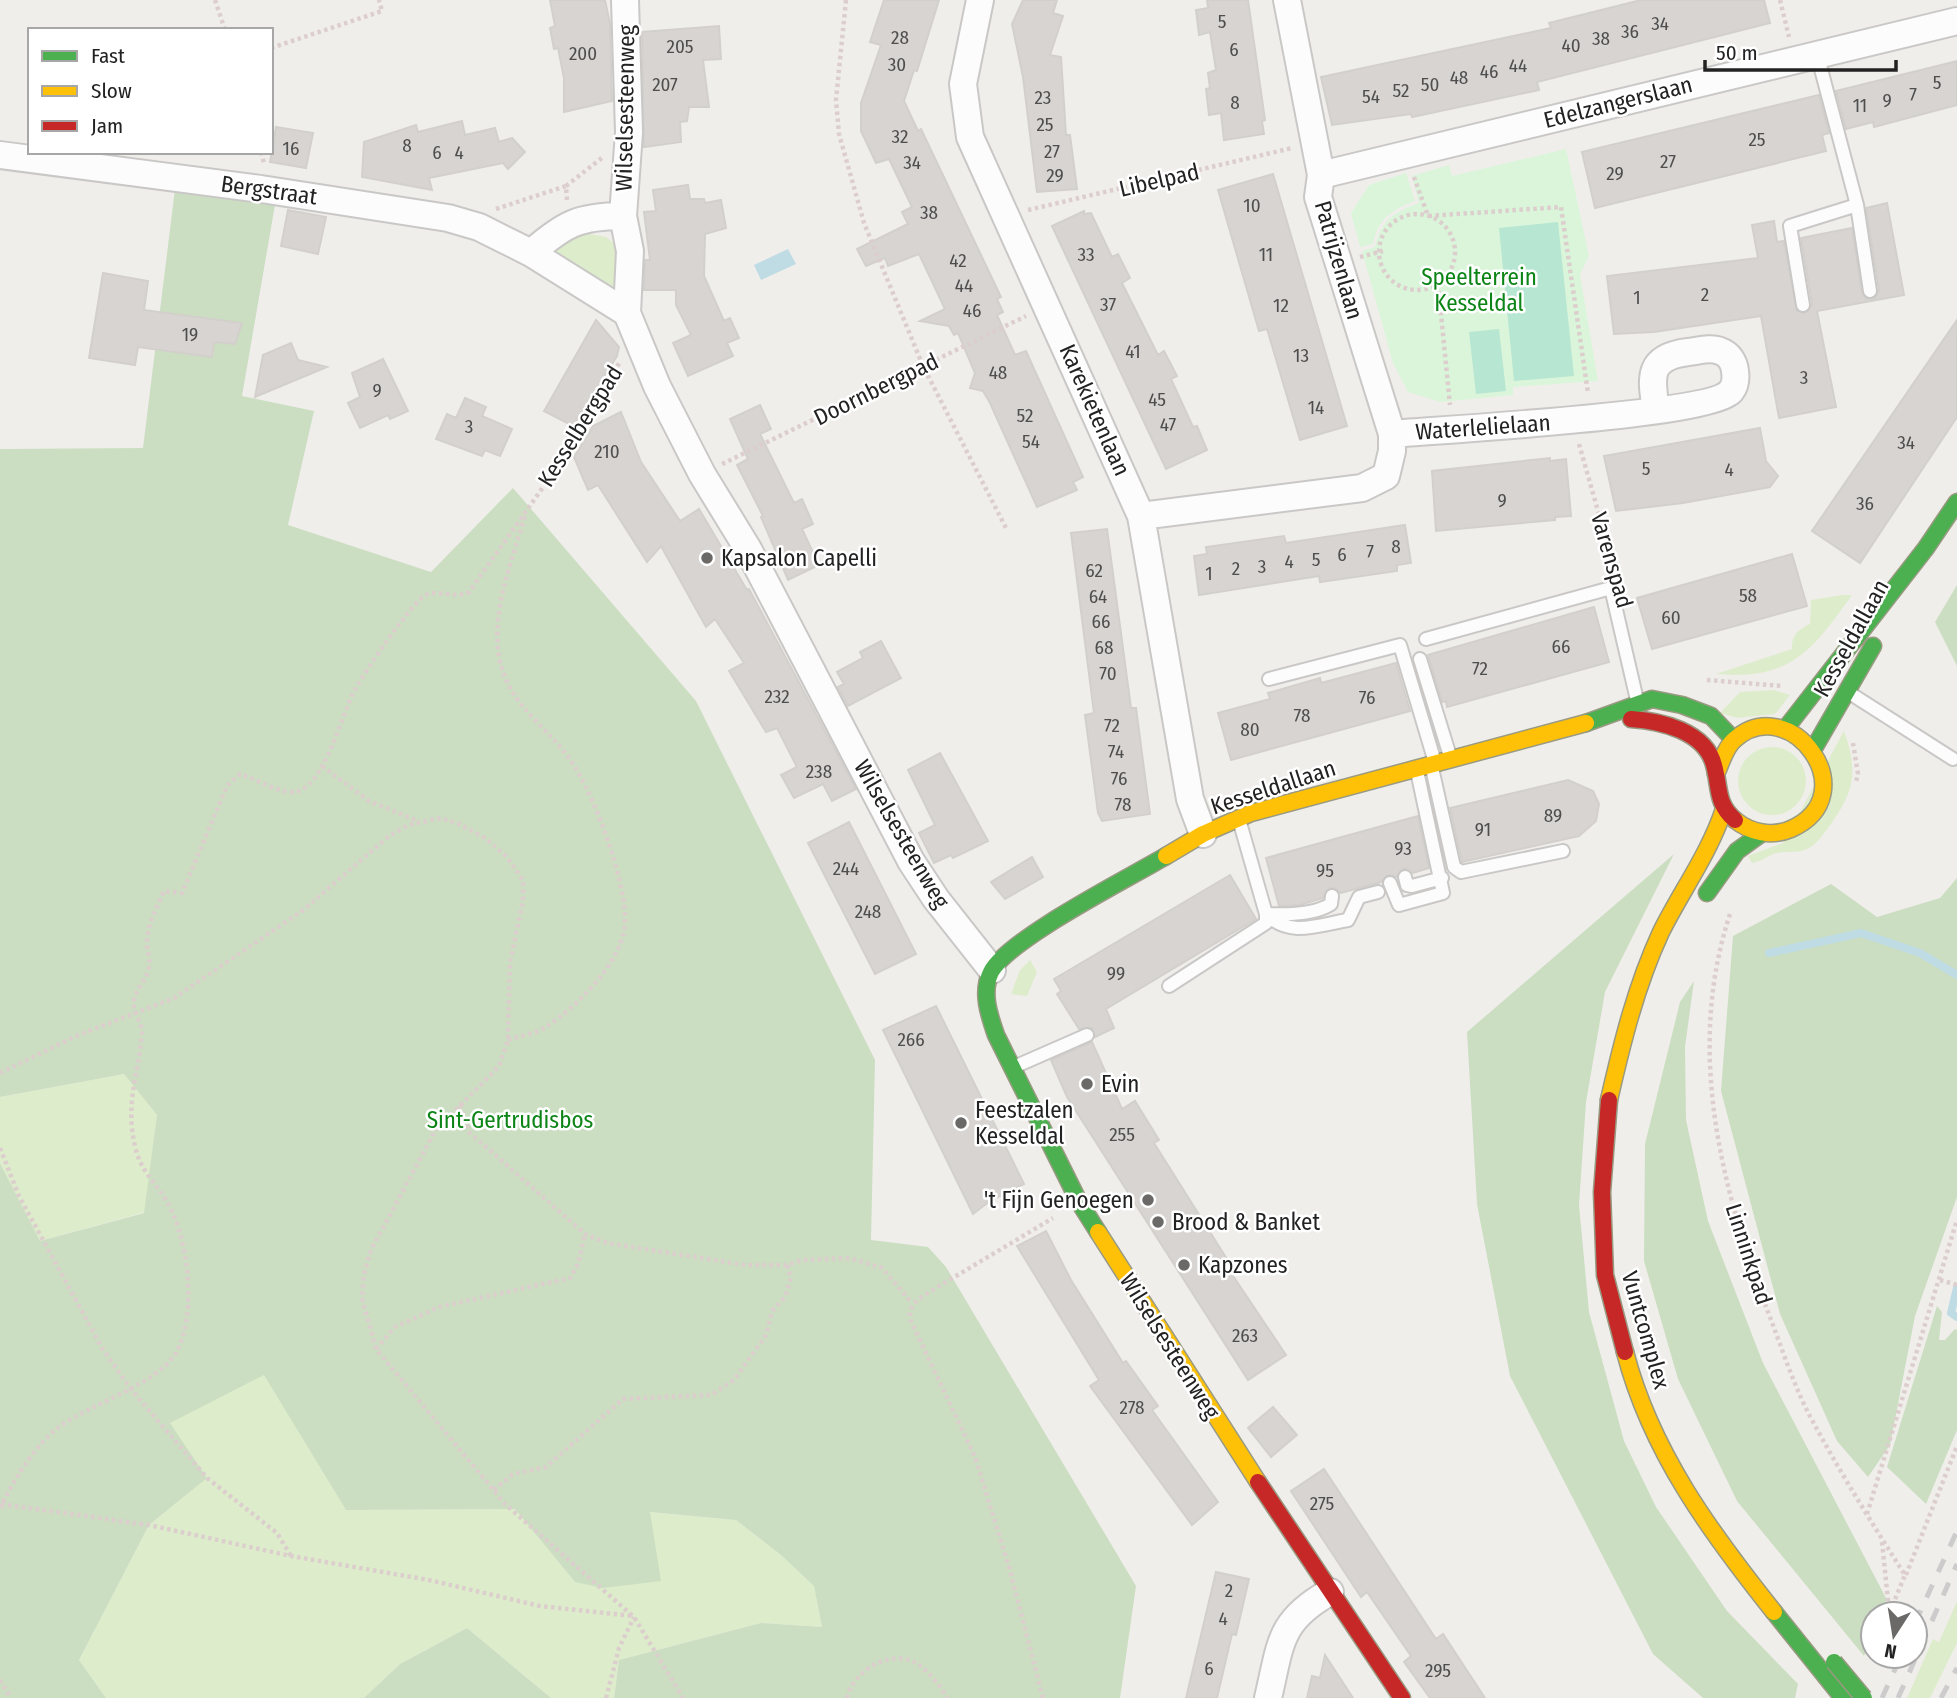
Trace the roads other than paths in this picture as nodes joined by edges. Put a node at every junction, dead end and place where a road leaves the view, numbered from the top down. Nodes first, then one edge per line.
1 (625, 0) edge
2 (980, 0) edge
3 (1287, 0) edge
4 (1957, 20) edge
5 (1805, 56) junction
6 (0, 155) edge
7 (1321, 175) junction
8 (1857, 205) junction
9 (623, 216) junction
10 (531, 253) junction
11 (1870, 291) dead end
12 (1803, 305) dead end
13 (628, 313) junction
14 (1656, 409) dead end
15 (1392, 434) junction
16 (1957, 502) edge
17 (1141, 516) junction
18 (1926, 548) junction
19 (1426, 639) dead end
20 (1420, 659) dead end
21 (1269, 679) dead end
22 (1848, 692) junction
23 (1637, 702) junction
24 (1601, 719) junction
25 (1786, 728) junction
26 (1734, 740) junction
27 (1814, 748) junction
28 (1953, 760) dead end
29 (1433, 764) junction
30 (1716, 774) junction
31 (1724, 809) junction
32 (1238, 819) junction
33 (1762, 833) junction
34 (1203, 834) junction
35 (1563, 850) dead end
36 (1405, 877) dead end
37 (1442, 878) junction
38 (1390, 883) dead end
39 (1378, 892) dead end
40 (1332, 896) dead end
41 (1699, 906) dead end
42 (1266, 914) junction
43 (992, 970) junction
44 (1168, 986) dead end
45 (1087, 1035) dead end
46 (1639, 1046) dead end
47 (1012, 1068) junction
48 (1633, 1070) dead end
49 (1622, 1157) dead end
50 (1619, 1182) dead end
51 (1635, 1326) dead end
52 (1642, 1351) dead end
53 (1675, 1437) dead end
54 (1329, 1592) junction
55 (1268, 1698) edge
56 (1402, 1698) edge
57 (1843, 1698) edge
58 (1864, 1698) edge

1 - 9 street, Wilselsesteenweg
2 - 17 street, Karekietenlaan
3 - 7 street, Patrijzenlaan
4 - 5 street, Edelzangerslaan
5 - 7 street, Edelzangerslaan
5 - 8 lane
6 - 10 street, Bergstraat
7 - 15 street, Patrijzenlaan
8 - 11 lane
8 - 12 lane
9 - 10 street, Wilselsesteenweg
9 - 13 street, Wilselsesteenweg
10 - 13 street
13 - 43 street, Wilselsesteenweg
14 - 15 street, Waterlelielaan
15 - 17 street, Waterlelielaan
16 - 18 street, Kesseldallaan
17 - 34 street, Karekietenlaan
18 - 22 street, Kesseldallaan
18 - 25 street, Kesseldallaan
19 - 23 lane
20 - 29 lane
21 - 29 lane
22 - 27 street, Kesseldallaan
22 - 28 lane
23 - 24 street, Kesseldallaan
23 - 26 street, Kesseldallaan
24 - 29 street, Kesseldallaan
24 - 30 street, Kesseldallaan
25 - 26 street
25 - 27 street
26 - 30 street
27 - 33 street
29 - 32 street, Kesseldallaan
29 - 35 lane
29 - 37 lane
30 - 31 street, Kesseldallaan
31 - 33 street
31 - 57 street, Vuntcomplex
32 - 34 street, Kesseldallaan
32 - 42 lane
33 - 41 street
34 - 43 street, Kesseldallaan
36 - 37 lane
37 - 38 lane
39 - 42 lane
40 - 42 lane
42 - 44 lane
43 - 47 street, Wilselsesteenweg
45 - 47 lane
46 - 48 street
47 - 54 street, Wilselsesteenweg
49 - 50 street
51 - 52 street, Vuntcomplex
53 - 58 street, bridge
54 - 55 street
54 - 56 street, Wilselsesteenweg

